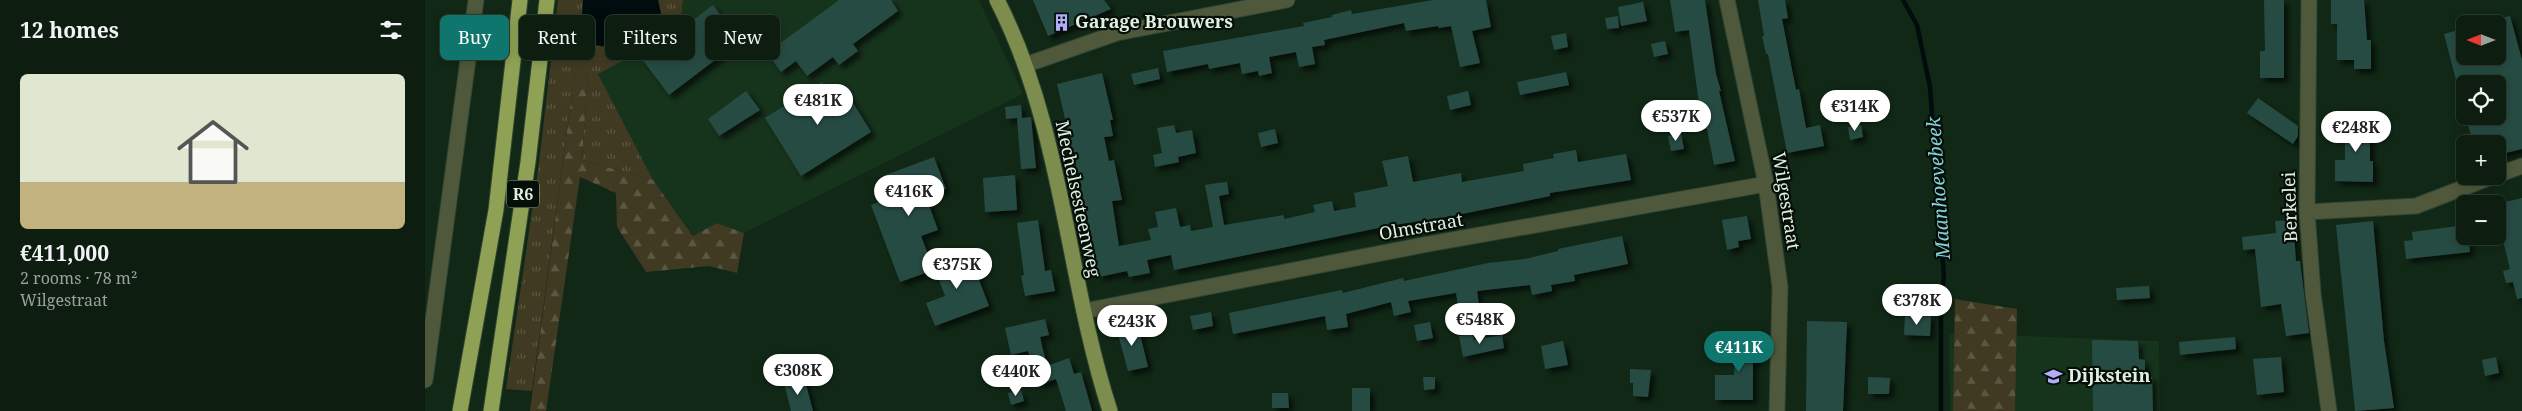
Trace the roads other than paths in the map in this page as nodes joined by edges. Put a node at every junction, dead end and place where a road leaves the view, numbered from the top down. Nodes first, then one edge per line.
1 (476, 0) edge
2 (520, 0) edge
3 (547, 0) edge
4 (997, 0) edge
5 (1287, 0) edge
6 (1727, 0) edge
7 (2309, 0) edge
8 (1025, 64) junction
9 (2522, 166) edge
10 (2506, 172) edge
11 (1766, 184) junction
12 (2472, 185) edge
13 (2307, 212) junction
14 (1083, 311) junction
15 (425, 380) edge
16 (460, 411) edge
17 (491, 411) edge
18 (1110, 411) edge
19 (1777, 411) edge
20 (2329, 411) edge

1 - 15 street
2 - 16 highway, R6
3 - 17 highway, R6
4 - 8 main road, Mechelsesteenweg
5 - 8 street
6 - 11 street, Wilgestraat
7 - 13 street, Berkelei
8 - 14 main road, Mechelsesteenweg
9 - 10 street
11 - 14 street, Olmstraat
11 - 19 street, Wilgestraat
12 - 13 street
13 - 20 street, Berkelei
14 - 18 main road, Mechelsesteenweg

